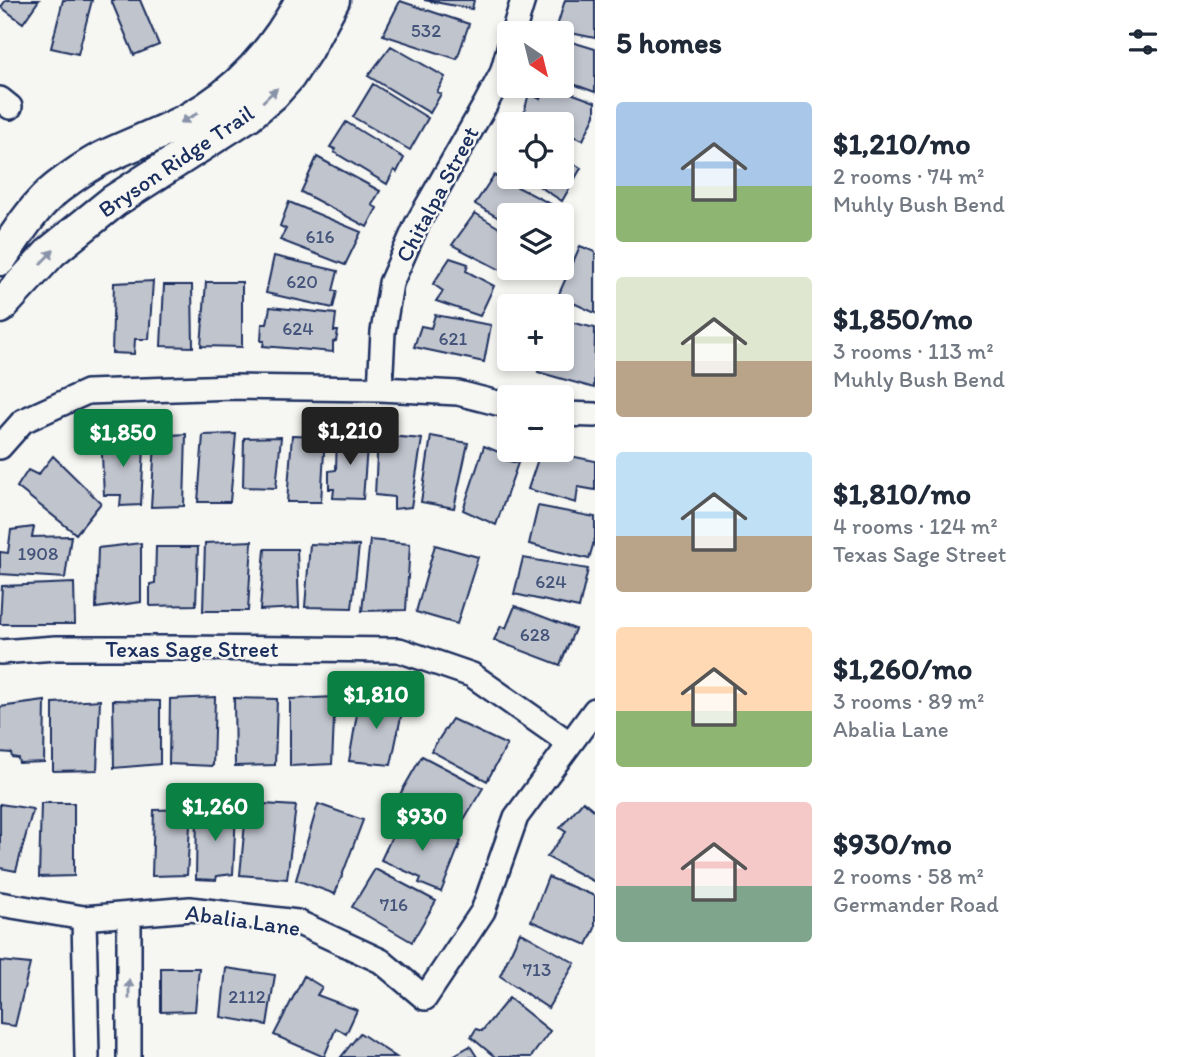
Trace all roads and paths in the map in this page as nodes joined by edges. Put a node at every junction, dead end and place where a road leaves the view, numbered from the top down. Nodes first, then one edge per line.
1 (302, 0) edge
2 (333, 0) edge
3 (523, 0) edge
4 (517, 21) edge
5 (497, 82) edge
6 (0, 259) edge
7 (0, 307) edge
8 (380, 389) junction
9 (497, 402) edge
10 (574, 414) edge
11 (595, 415) edge
12 (0, 447) edge
13 (0, 652) edge
14 (595, 710) edge
15 (569, 743) junction
16 (0, 904) edge
17 (129, 915) junction
18 (84, 918) junction
19 (87, 1057) edge
20 (129, 1057) edge

1 -> 6 street, Bryson Ridge Trail
7 -> 2 street, Bryson Ridge Trail
3 - 4 street
5 - 8 street, Chitalpa Street
8 - 9 street
8 - 12 street
10 - 11 street
13 - 15 street, Texas Sage Street
14 - 15 street
15 - 17 street, Abalia Lane
16 - 18 street, Abalia Lane
17 - 18 street, Abalia Lane
20 -> 17 street
18 - 19 street

